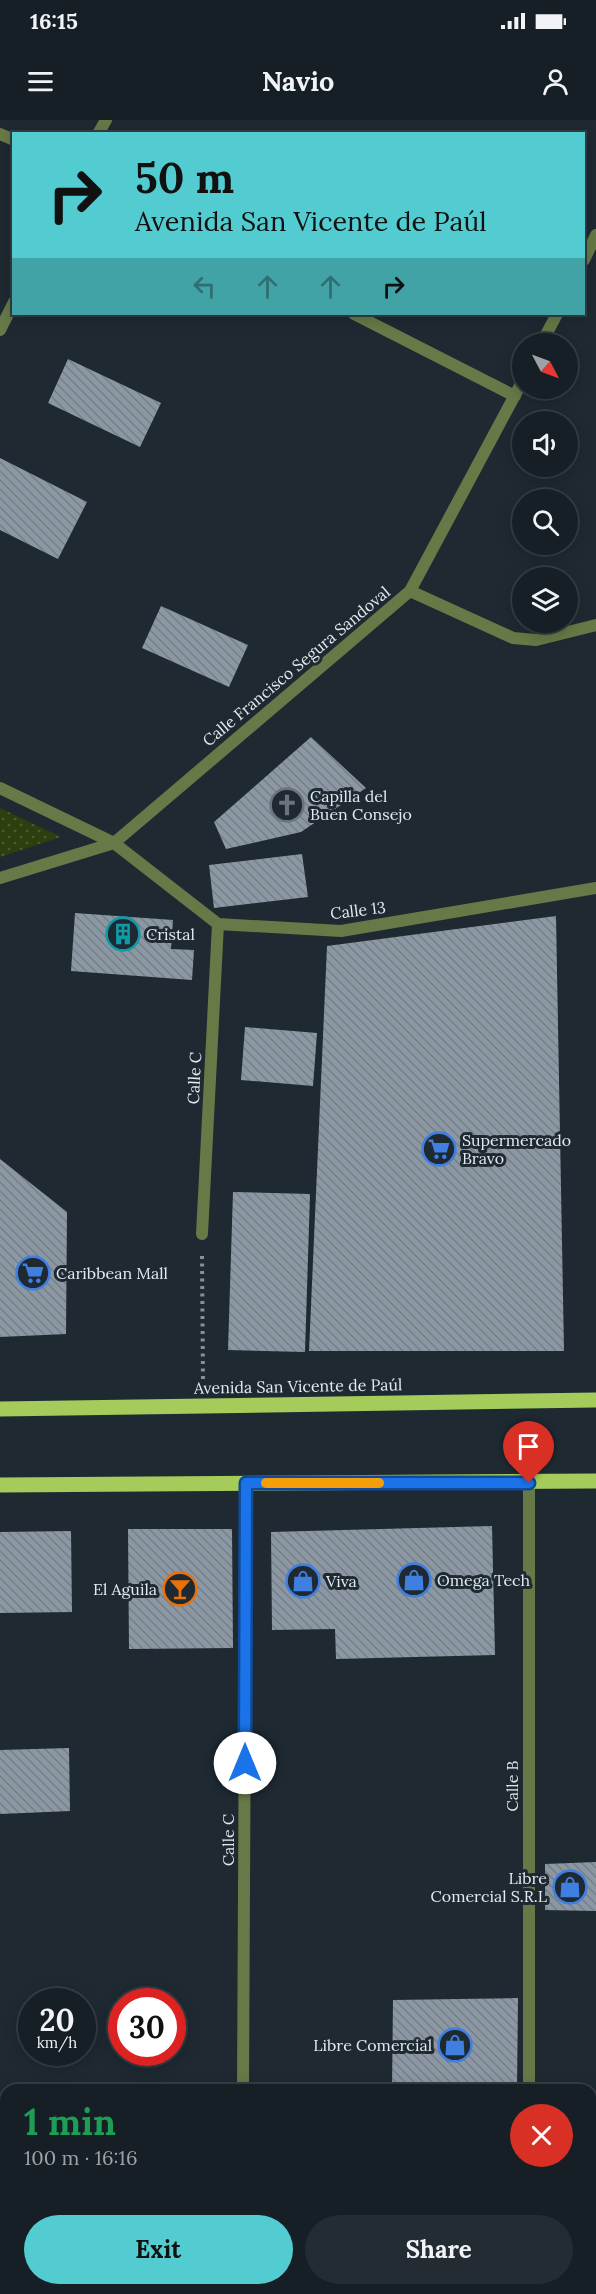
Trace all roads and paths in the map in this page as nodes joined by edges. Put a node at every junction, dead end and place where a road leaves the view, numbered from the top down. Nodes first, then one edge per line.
1 (596, 235) edge
2 (585, 258) edge
3 (12, 306) edge
4 (356, 315) edge
5 (556, 315) edge
6 (0, 330) edge
7 (547, 333) edge
8 (512, 394) edge
9 (513, 399) edge
10 (410, 591) junction
11 (596, 625) edge
12 (0, 788) edge
13 (114, 843) junction
14 (0, 878) edge
15 (596, 888) edge
16 (218, 924) junction
17 (202, 1234) joint
18 (596, 1400) edge
19 (203, 1406) junction
20 (0, 1409) edge
21 (596, 1481) edge
22 (246, 1483) junction
23 (529, 1483) junction
24 (0, 1485) edge
25 (243, 2084) edge
26 (529, 2084) edge

1 - 2 street
3 - 6 street
4 - 8 street
5 - 7 street
9 - 10 street, Calle Francisco Segura Sandoval
10 - 11 street
10 - 13 street, Calle Francisco Segura Sandoval
12 - 13 street
13 - 14 street, Calle Francisco Segura Sandoval
13 - 16 street
15 - 16 street, Calle 13
16 - 17 street, Calle C
17 - 19 path
18 - 19 main road, Avenida San Vicente de Paúl
19 - 20 main road, Avenida San Vicente de Paúl
21 - 23 main road
22 - 23 main road
22 - 24 main road
22 - 25 street, Calle C
23 - 26 street, Calle B

